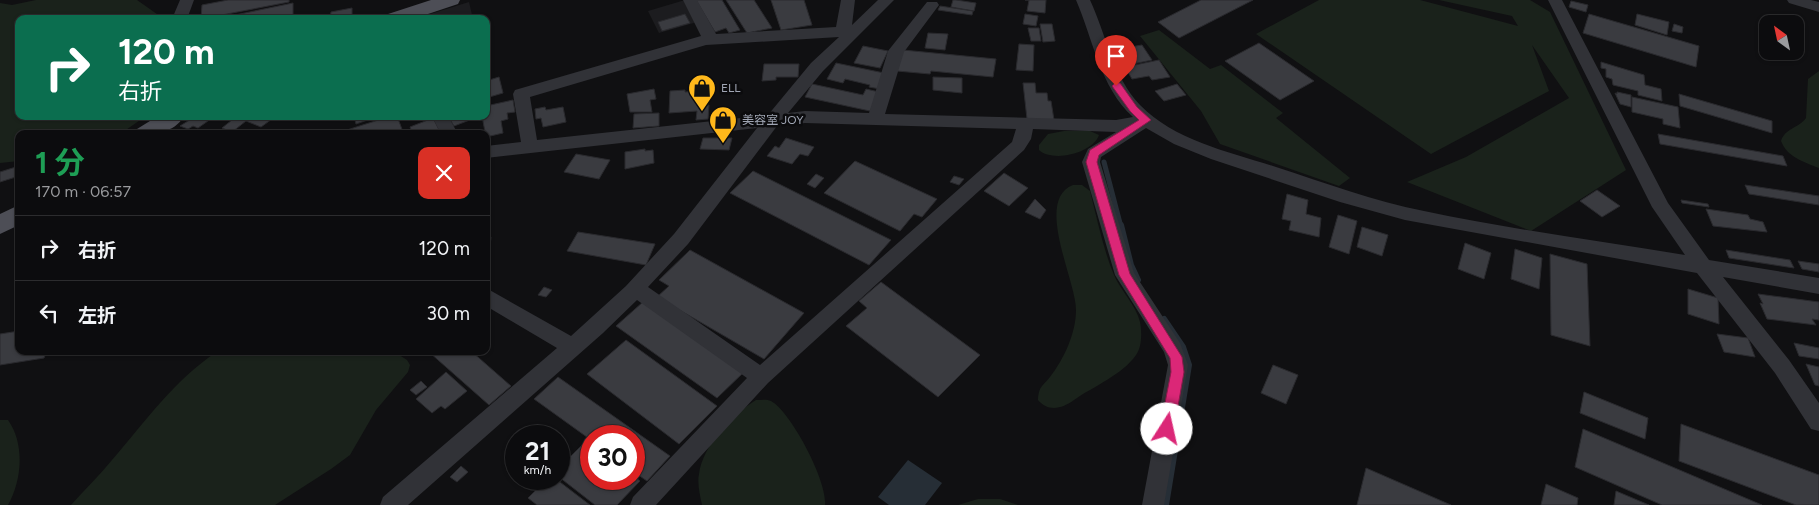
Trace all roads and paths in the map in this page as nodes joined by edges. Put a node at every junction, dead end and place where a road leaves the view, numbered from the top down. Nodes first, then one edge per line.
1 (187, 0) edge
2 (451, 0) edge
3 (690, 0) edge
4 (848, 0) edge
5 (887, 0) edge
6 (1083, 0) edge
7 (1556, 0) edge
8 (1794, 0) edge
9 (932, 5) dead end
10 (1819, 7) edge
11 (181, 15) edge
12 (404, 15) edge
13 (849, 32) junction
14 (710, 40) junction
15 (875, 119) junction
16 (168, 120) edge
17 (773, 120) junction
18 (1146, 120) junction
19 (1025, 124) junction
20 (154, 130) edge
21 (530, 148) junction
22 (490, 152) edge
23 (15, 216) edge
24 (0, 225) edge
25 (1706, 268) junction
26 (1819, 286) edge
27 (636, 289) junction
28 (490, 298) edge
29 (572, 347) junction
30 (761, 377) junction
31 (1819, 422) edge
32 (391, 505) edge
33 (641, 505) edge
34 (1153, 505) edge

1 - 11 street
2 - 12 main road
3 - 14 street
4 - 13 street
5 - 13 street
6 - 18 street
7 - 25 street
8 - 10 street
9 - 15 street
13 - 14 street
13 - 17 street
14 - 21 street
15 - 17 street
15 - 19 street
16 - 20 main road
17 - 21 street
17 - 27 street
18 - 19 street
18 - 25 street
18 - 34 street
19 - 30 street
21 - 22 street
23 - 24 main road
25 - 26 street
25 - 31 street
27 - 29 street
27 - 30 street
28 - 29 street
29 - 32 street
30 - 33 street

